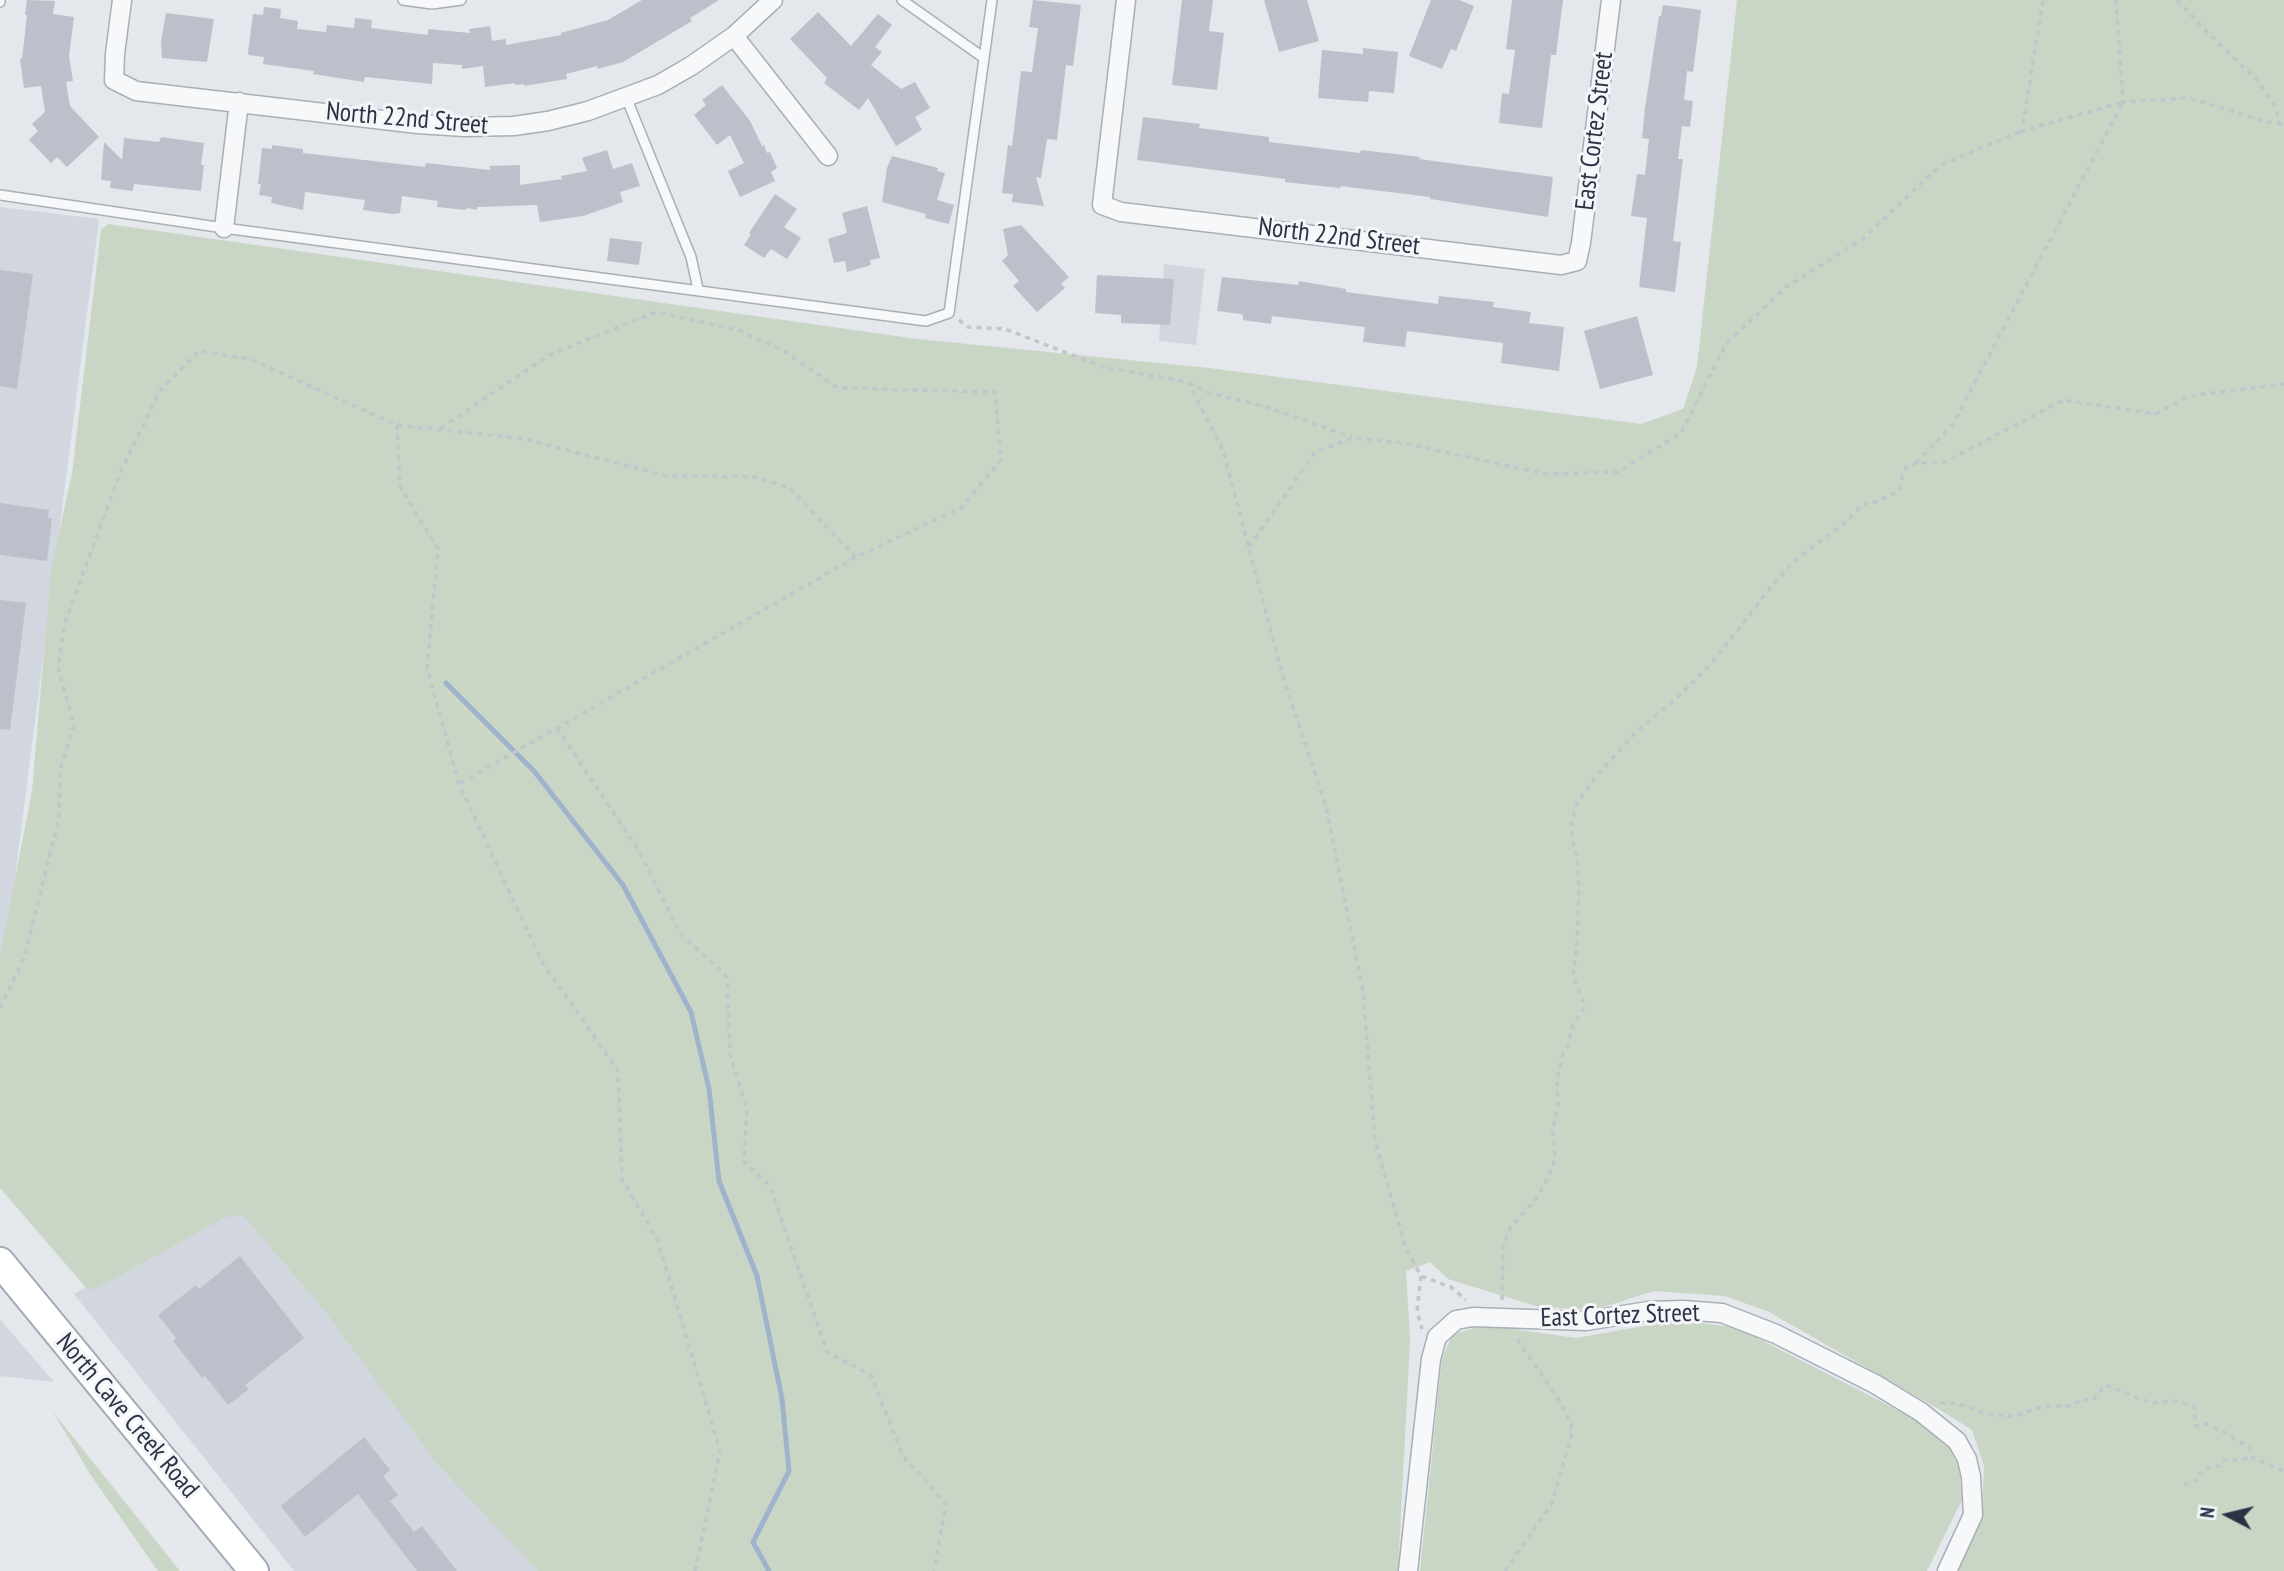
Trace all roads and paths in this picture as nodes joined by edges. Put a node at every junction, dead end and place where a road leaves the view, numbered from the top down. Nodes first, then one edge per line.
1 (122, 0) edge
2 (403, 0) edge
3 (461, 0) edge
4 (774, 0) edge
5 (902, 0) edge
6 (992, 0) edge
7 (1126, 0) edge
8 (1611, 0) edge
9 (2043, 0) edge
10 (2116, 0) edge
11 (2177, 0) edge
12 (734, 36) junction
13 (984, 58) junction
14 (626, 97) junction
15 (239, 102) junction
16 (2123, 102) junction
17 (2281, 124) edge
18 (2022, 131) junction
19 (828, 156) dead end
20 (0, 195) edge
21 (224, 228) junction
22 (1577, 261) joint
23 (698, 289) junction
24 (948, 313) junction
25 (1188, 382) junction
26 (2284, 384) edge
27 (397, 425) junction
28 (439, 430) junction
29 (1353, 438) junction
30 (1916, 463) junction
31 (1249, 547) junction
32 (856, 557) junction
33 (557, 728) junction
34 (459, 784) junction
35 (0, 1009) edge
36 (0, 1262) edge
37 (1421, 1276) junction
38 (1497, 1318) junction
39 (1431, 1359) junction
40 (1921, 1412) junction
41 (2253, 1458) junction
42 (2284, 1471) edge
43 (2184, 1485) dead end
44 (254, 1571) edge
45 (695, 1571) edge
46 (934, 1571) edge
47 (1408, 1571) edge
48 (1505, 1571) edge
49 (1947, 1571) edge

1 - 15 street, North 22nd Street
2 - 3 lane
4 - 12 street, North 22nd Street
5 - 13 lane
6 - 13 lane
7 - 22 street, North 22nd Street
8 - 22 street, East Cortez Street
9 - 18 path
10 - 16 path
11 - 17 path
12 - 14 street, North 22nd Street
12 - 19 street
13 - 24 lane
14 - 15 street, North 22nd Street
14 - 23 lane
15 - 21 street
16 - 17 path
16 - 18 path
16 - 30 path
18 - 29 path
20 - 21 lane
21 - 23 lane
23 - 24 lane
24 - 25 path
25 - 29 path
25 - 31 path
26 - 30 path
27 - 28 path
27 - 34 path
27 - 35 path
28 - 32 path
28 - 32 path
29 - 31 path
30 - 38 path
31 - 37 path
32 - 33 path
33 - 34 path
33 - 46 path
34 - 45 path
36 - 44 main road, North Cave Creek Road
37 - 38 path
37 - 39 path
38 - 39 street, East Cortez Street
38 - 40 street, East Cortez Street
38 - 48 path
39 - 47 street, East Cortez Street
40 - 41 path
40 - 49 street, East Cortez Street
41 - 42 path
41 - 43 path

